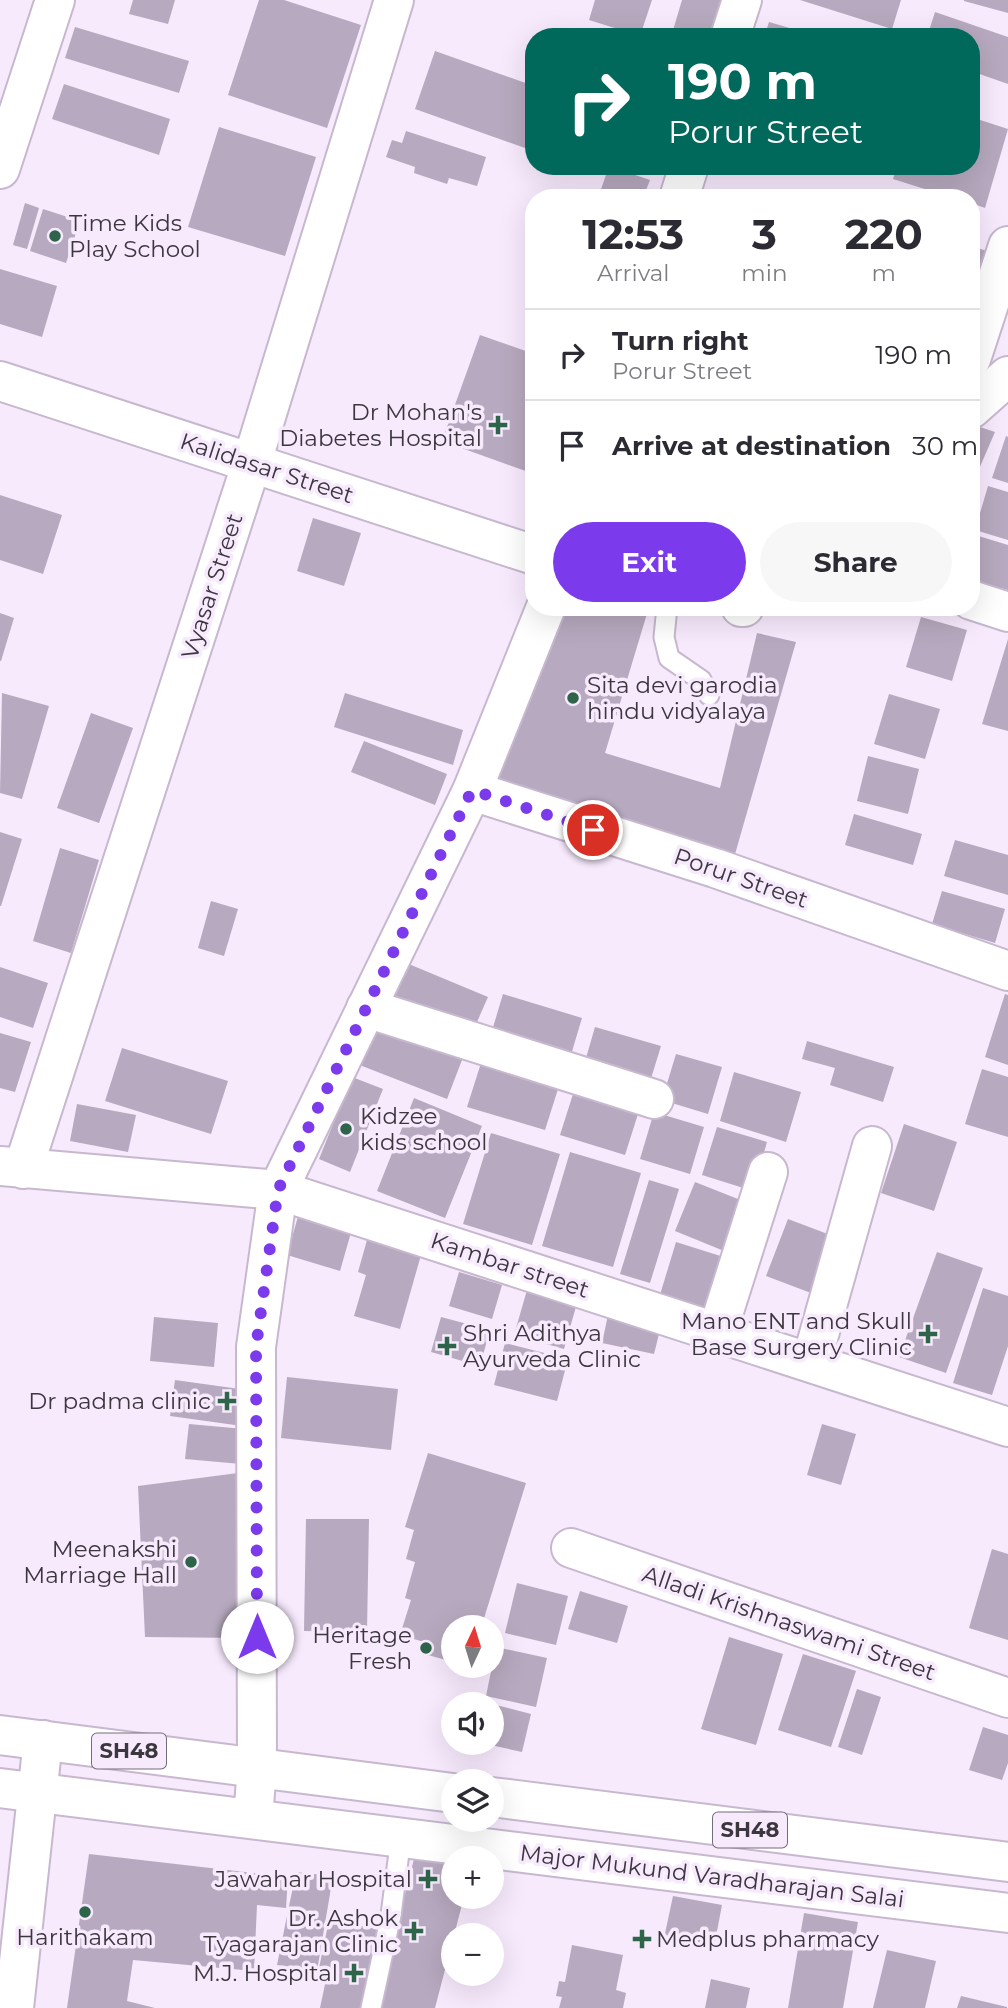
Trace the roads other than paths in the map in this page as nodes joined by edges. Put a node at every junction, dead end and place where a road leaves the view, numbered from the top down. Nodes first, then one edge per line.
1 (55, 0) edge
2 (394, 0) edge
3 (742, 0) edge
4 (733, 28) edge
5 (0, 169) edge
6 (1008, 246) edge
7 (980, 332) edge
8 (1008, 376) edge
9 (0, 381) edge
10 (980, 401) edge
11 (252, 462) junction
12 (525, 552) edge
13 (980, 603) edge
14 (1008, 612) edge
15 (542, 616) edge
16 (666, 616) edge
17 (709, 695) dead end
18 (472, 790) junction
19 (1008, 971) edge
20 (366, 1008) junction
21 (654, 1099) dead end
22 (873, 1146) dead end
23 (12, 1167) edge
24 (768, 1172) dead end
25 (278, 1190) junction
26 (717, 1333) junction
27 (811, 1363) junction
28 (1008, 1427) edge
29 (571, 1548) dead end
30 (1008, 1698) edge
31 (0, 1735) edge
32 (43, 1740) junction
33 (257, 1768) junction
34 (0, 1788) edge
35 (441, 1791) edge
36 (38, 1792) junction
37 (504, 1798) edge
38 (253, 1818) junction
39 (401, 1837) junction
40 (1008, 1861) edge
41 (1008, 1913) edge
42 (15, 2008) edge
43 (371, 2008) edge

1 - 5 street
2 - 11 street, Vyasar Street
3 - 4 street
6 - 7 street
8 - 10 street
9 - 11 street, Kalidasar Street
11 - 12 street, Kalidasar Street
11 - 23 street, Vyasar Street
13 - 14 street
15 - 18 street
16 - 17 lane
18 - 19 street, Porur Street
18 - 20 street
20 - 21 street
20 - 25 street
22 - 27 street
23 - 25 street, Kambar street
24 - 26 street
25 - 26 street, Kambar street
25 - 33 street
26 - 27 street, Kambar street
27 - 28 street, Kambar street
29 - 30 street, Alladi Krishnaswami Street
31 - 32 street, SH48
32 - 33 street, SH48
32 - 36 street
33 - 35 street, SH48
33 - 38 street
34 - 36 street, Major Mukund Varadharajan Salai / SH48
36 - 38 street, Major Mukund Varadharajan Salai / SH48
36 - 42 street
37 - 40 street, SH48
38 - 39 street, Major Mukund Varadharajan Salai / SH48
39 - 41 street, Major Mukund Varadharajan Salai / SH48
39 - 43 lane

